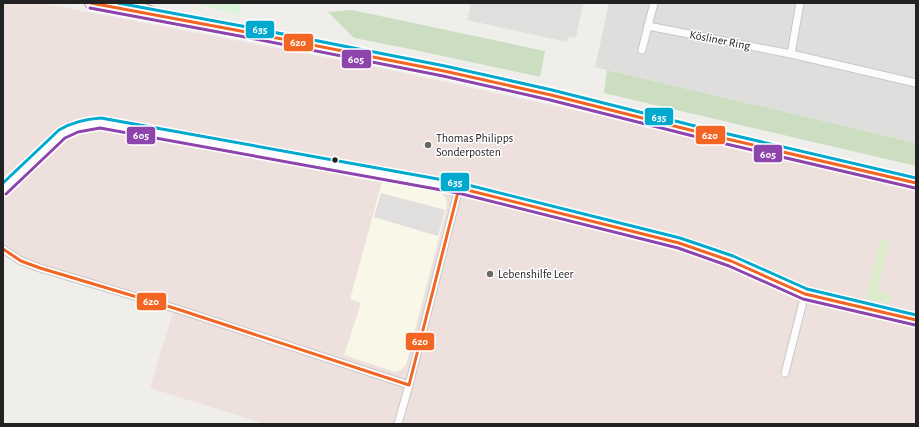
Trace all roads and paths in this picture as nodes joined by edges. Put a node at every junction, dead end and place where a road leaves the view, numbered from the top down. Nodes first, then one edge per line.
1 (91, 3) edge
2 (127, 3) edge
3 (654, 3) edge
4 (800, 3) edge
5 (159, 16) junction
6 (648, 26) junction
7 (642, 50) dead end
8 (791, 54) junction
9 (916, 83) edge
10 (916, 183) edge
11 (459, 188) junction
12 (3, 190) edge
13 (3, 250) edge
14 (805, 294) junction
15 (916, 320) edge
16 (785, 373) dead end
17 (409, 385) junction
18 (398, 424) edge

1 - 5 highway
2 - 5 main road
3 - 6 street
4 - 8 street
5 - 10 main road
6 - 7 street
6 - 8 street, Kösliner Ring
8 - 9 street, Kösliner Ring
11 - 12 street
11 - 14 street
11 - 17 street
13 - 17 street
14 - 15 street
14 - 16 street
17 - 18 street

